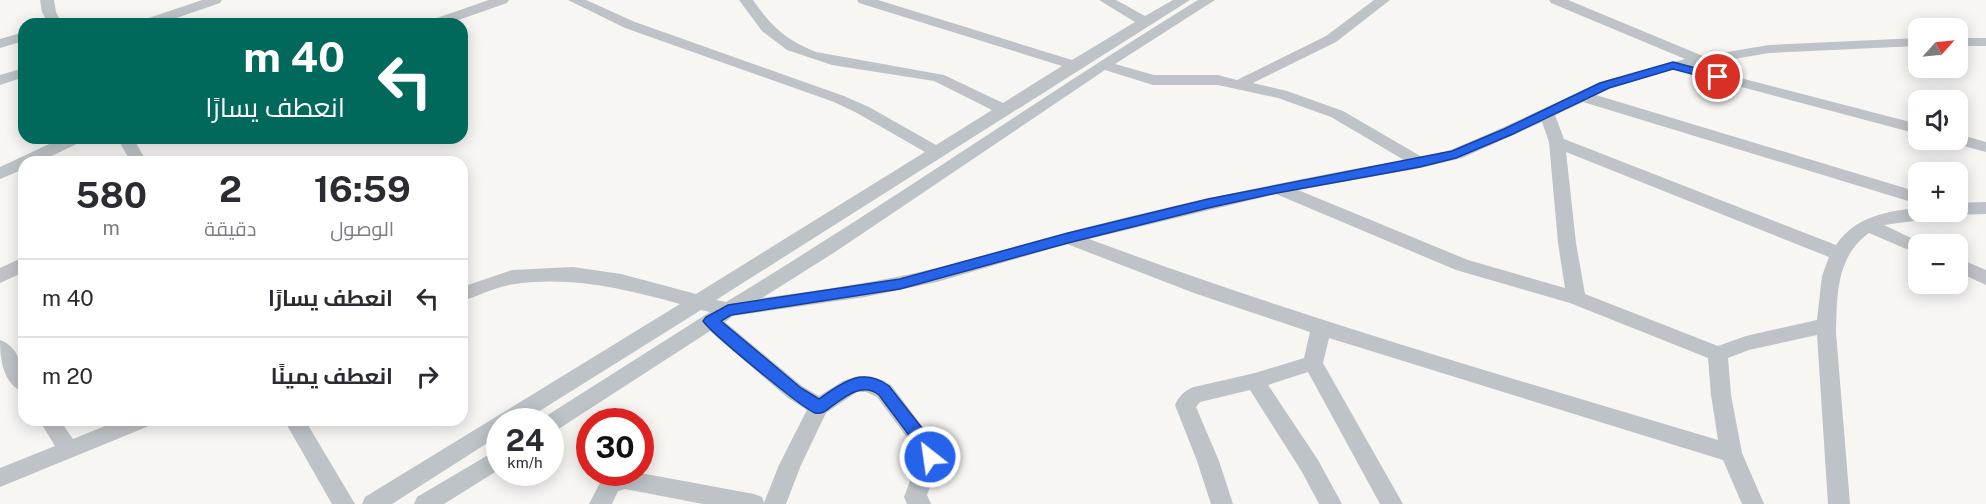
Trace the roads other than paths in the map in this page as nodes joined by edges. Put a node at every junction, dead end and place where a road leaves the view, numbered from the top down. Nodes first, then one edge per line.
1 (47, 0) edge
2 (215, 0) edge
3 (502, 0) edge
4 (575, 0) edge
5 (746, 0) edge
6 (864, 0) edge
7 (917, 0) edge
8 (1106, 0) edge
9 (1183, 0) edge
10 (1208, 0) edge
11 (1383, 0) edge
12 (1556, 0) edge
13 (911, 14) junction
14 (52, 18) edge
15 (162, 18) edge
16 (450, 18) edge
17 (1145, 22) junction
18 (18, 38) edge
19 (1908, 42) edge
20 (1968, 42) edge
21 (1986, 42) edge
22 (0, 44) edge
23 (1702, 60) junction
24 (1074, 65) junction
25 (1103, 65) junction
26 (1673, 65) junction
27 (18, 74) edge
28 (0, 80) edge
29 (1242, 83) junction
30 (1581, 96) junction
31 (1547, 114) junction
32 (1006, 116) junction
33 (1908, 126) edge
34 (1557, 142) junction
35 (1968, 142) edge
36 (62, 144) edge
37 (1986, 147) edge
38 (936, 152) junction
39 (38, 156) edge
40 (1420, 163) junction
41 (18, 165) edge
42 (0, 174) edge
43 (1277, 188) junction
44 (1908, 195) edge
45 (1986, 208) edge
46 (1968, 209) edge
47 (1908, 216) edge
48 (1868, 225) junction
49 (1068, 238) junction
50 (1908, 243) edge
51 (1840, 254) junction
52 (18, 267) edge
53 (1968, 270) edge
54 (0, 276) edge
55 (1986, 278) edge
56 (468, 292) edge
57 (1576, 298) junction
58 (699, 300) junction
59 (719, 315) junction
60 (1827, 325) junction
61 (1321, 328) junction
62 (0, 348) edge
63 (1718, 354) junction
64 (1313, 363) junction
65 (18, 375) edge
66 (1255, 381) junction
67 (819, 407) junction
68 (526, 408) edge
69 (564, 415) edge
70 (53, 426) edge
71 (127, 426) edge
72 (298, 426) edge
73 (486, 433) edge
74 (68, 449) junction
75 (1731, 453) junction
76 (486, 466) edge
77 (0, 478) edge
78 (344, 504) edge
79 (373, 504) edge
80 (425, 504) edge
81 (600, 504) edge
82 (754, 504) edge
83 (775, 504) edge
84 (920, 504) edge
85 (1222, 504) edge
86 (1330, 504) edge
87 (1392, 504) edge
88 (1753, 504) edge
89 (1839, 504) edge

1 - 14 street
2 - 15 street
3 - 16 street
4 - 38 street
5 - 32 street
6 - 13 street
7 - 13 street
8 - 17 street
9 - 17 street
10 - 25 street
11 - 29 street
12 - 23 street
13 - 24 street
17 - 24 street
18 - 22 street
19 - 23 street
20 - 21 street
23 - 26 street
24 - 32 street
25 - 29 street
25 - 32 street
26 - 30 street
26 - 33 street
27 - 28 street
29 - 40 street
30 - 31 street
30 - 44 street
31 - 34 street
31 - 40 street
32 - 38 street
32 - 59 street
34 - 51 street
34 - 57 street
35 - 37 street
36 - 39 street
38 - 58 street
40 - 43 street
41 - 42 street
43 - 49 street
43 - 57 street
45 - 46 street
47 - 48 street
48 - 50 street
48 - 51 street
49 - 59 street
49 - 61 street
51 - 60 street
52 - 54 street
53 - 55 street
56 - 58 street
57 - 63 street
58 - 59 street
58 - 68 street
59 - 67 street
59 - 69 street
60 - 63 street
60 - 89 street
61 - 64 street
61 - 75 street
62 - 65 street
63 - 75 street
64 - 66 street
64 - 87 street
66 - 85 street
66 - 86 street
67 - 83 street
67 - 84 street
70 - 74 street
71 - 74 street
72 - 78 street
73 - 79 street
74 - 77 street
75 - 88 street
76 - 80 street
81 - 82 street

